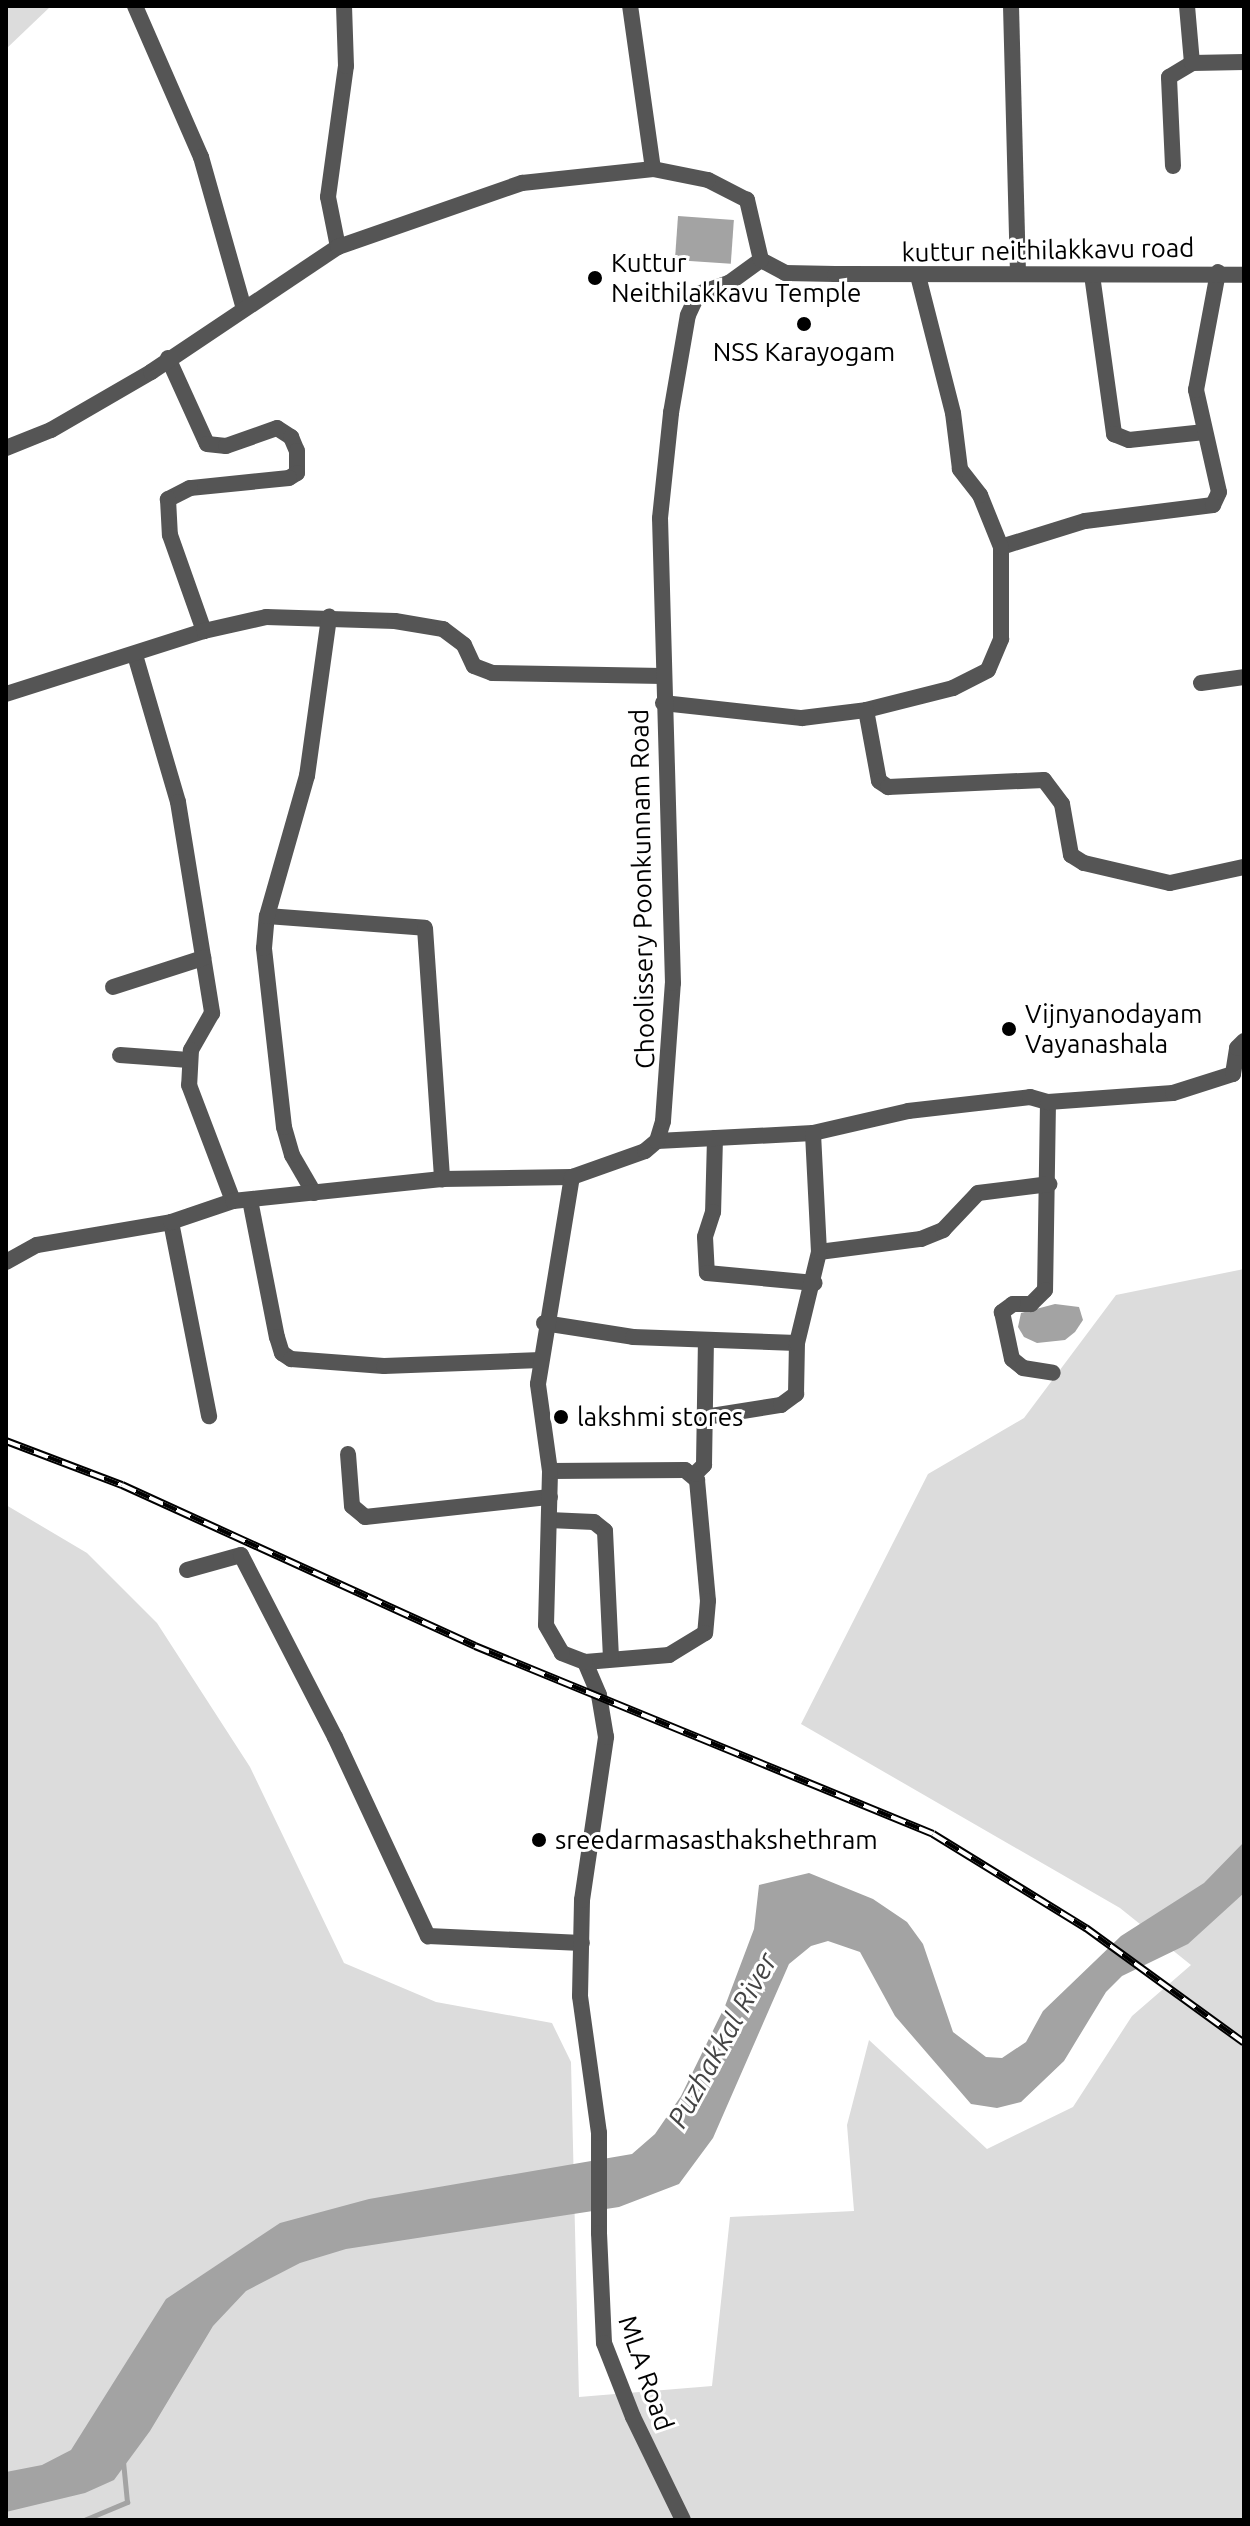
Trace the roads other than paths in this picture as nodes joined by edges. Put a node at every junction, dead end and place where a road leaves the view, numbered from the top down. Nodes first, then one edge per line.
1 (135, 6) edge
2 (344, 6) edge
3 (630, 6) edge
4 (1011, 6) edge
5 (1187, 6) edge
6 (1244, 62) edge
7 (1192, 63) junction
8 (1173, 166) dead end
9 (653, 169) junction
10 (338, 247) junction
11 (761, 260) junction
12 (1218, 272) junction
13 (1018, 274) junction
14 (1092, 275) junction
15 (1244, 275) edge
16 (918, 276) junction
17 (244, 309) junction
18 (168, 358) junction
19 (1205, 432) junction
20 (6, 448) edge
21 (1001, 547) junction
22 (329, 617) junction
23 (204, 631) junction
24 (135, 655) junction
25 (663, 676) junction
26 (1244, 677) edge
27 (1201, 683) dead end
28 (6, 693) edge
29 (663, 703) junction
30 (866, 710) junction
31 (1244, 867) edge
32 (267, 916) junction
33 (203, 958) junction
34 (113, 987) dead end
35 (1244, 1041) edge
36 (120, 1055) dead end
37 (189, 1060) junction
38 (1048, 1102) junction
39 (813, 1133) junction
40 (715, 1138) junction
41 (657, 1141) junction
42 (572, 1177) junction
43 (442, 1179) junction
44 (1049, 1184) junction
45 (314, 1193) junction
46 (250, 1200) junction
47 (233, 1201) junction
48 (171, 1222) junction
49 (819, 1252) junction
50 (6, 1262) edge
51 (815, 1283) junction
52 (544, 1323) junction
53 (706, 1340) junction
54 (797, 1343) junction
55 (541, 1360) junction
56 (1053, 1373) dead end
57 (209, 1416) dead end
58 (705, 1417) junction
59 (348, 1454) dead end
60 (550, 1471) junction
61 (695, 1474) junction
62 (550, 1497) junction
63 (549, 1520) junction
64 (187, 1570) dead end
65 (611, 1659) junction
66 (585, 1662) junction
67 (582, 1943) junction
68 (683, 2520) edge

1 - 17 street
2 - 10 street
3 - 9 street
4 - 13 street
5 - 7 street
6 - 7 street
7 - 8 street
9 - 10 street
9 - 11 street
10 - 17 street
11 - 16 street, kuttur neithilakkavu road
11 - 25 street, Choolissery Poonkunnam Road
12 - 14 street, kuttur neithilakkavu road
12 - 15 street, kuttur neithilakkavu road
12 - 19 street
13 - 14 street, kuttur neithilakkavu road
13 - 16 street, kuttur neithilakkavu road
14 - 19 street
16 - 21 street
17 - 18 street
18 - 20 street
18 - 23 street
19 - 21 street
21 - 30 street
22 - 23 street
22 - 25 street
22 - 32 street
23 - 24 street
24 - 28 street
24 - 33 street
25 - 29 street, Choolissery Poonkunnam Road
26 - 27 street
29 - 30 street
29 - 41 street, Choolissery Poonkunnam Road
30 - 31 street
32 - 43 street
32 - 45 street
33 - 34 street
33 - 37 street
35 - 38 street
36 - 37 street
37 - 47 street
38 - 39 street
38 - 44 street
39 - 40 street
39 - 49 street
40 - 41 street
40 - 51 street
41 - 42 street
42 - 43 street
42 - 52 street
43 - 45 street
44 - 49 street
44 - 56 street
45 - 46 street
46 - 47 street
46 - 55 street
47 - 48 street
48 - 50 street
48 - 57 street
49 - 51 street
51 - 54 street
52 - 53 street
52 - 55 street
53 - 54 street
53 - 58 street
54 - 58 street
55 - 60 street
58 - 61 street
59 - 62 street
60 - 61 street
60 - 62 street
61 - 65 street
62 - 63 street
63 - 65 street
63 - 66 street
64 - 67 street
65 - 66 street
66 - 67 street
67 - 68 street, MLA Road

